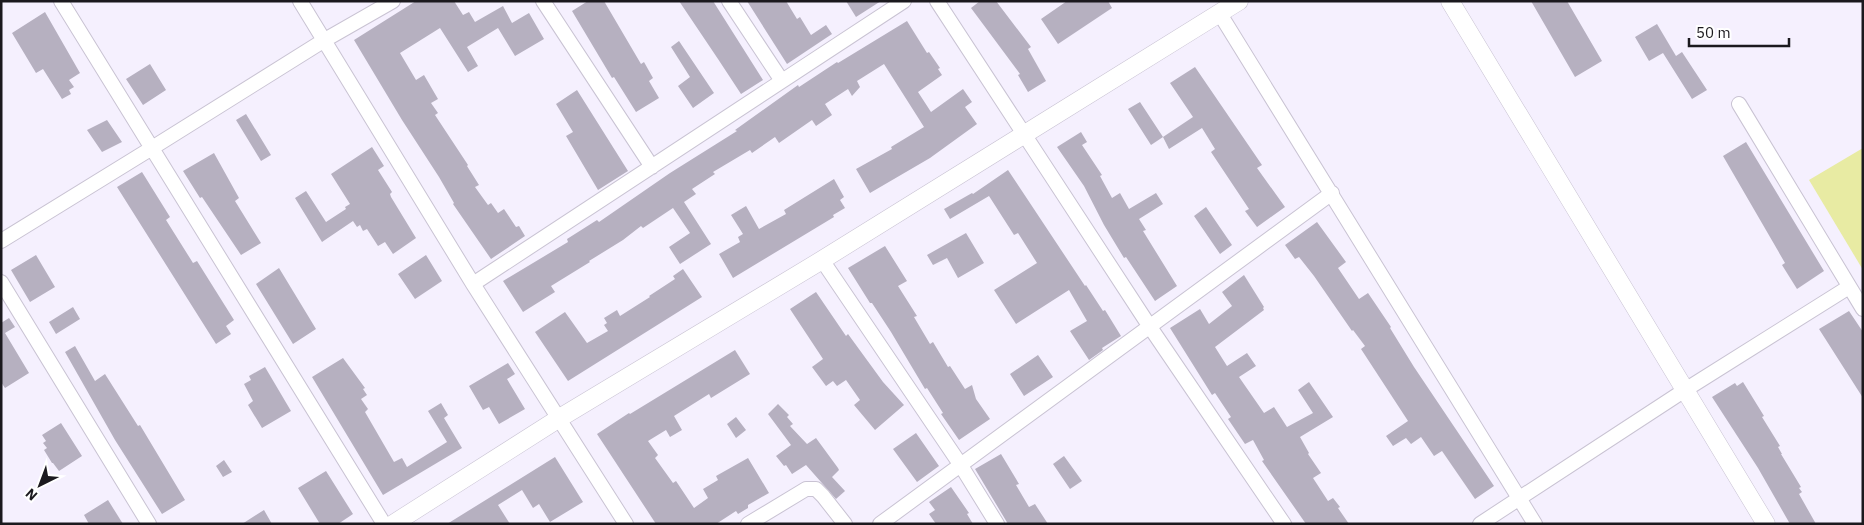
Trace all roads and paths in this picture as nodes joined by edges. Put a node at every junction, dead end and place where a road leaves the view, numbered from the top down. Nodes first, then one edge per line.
1 (61, 1) edge
2 (300, 1) edge
3 (393, 1) edge
4 (543, 1) edge
5 (729, 1) edge
6 (904, 1) edge
7 (937, 1) edge
8 (1450, 1) edge
9 (1237, 2) edge
10 (1220, 14) junction
11 (323, 40) junction
12 (782, 81) junction
13 (1739, 104) dead end
14 (1023, 134) junction
15 (152, 148) junction
16 (652, 166) junction
17 (1332, 194) junction
18 (1, 241) edge
19 (822, 260) junction
20 (1, 282) edge
21 (474, 284) junction
22 (1850, 287) junction
23 (1863, 308) edge
24 (1150, 327) junction
25 (1685, 390) junction
26 (558, 419) junction
27 (960, 464) junction
28 (1519, 496) junction
29 (149, 524) edge
30 (384, 524) edge
31 (393, 524) edge
32 (626, 524) edge
33 (748, 524) edge
34 (845, 524) edge
35 (880, 524) edge
36 (997, 524) edge
37 (1284, 524) edge
38 (1480, 524) edge
39 (1535, 524) edge
40 (1766, 524) edge

1 - 15 street
2 - 11 street
3 - 11 street
4 - 16 street
5 - 12 street
6 - 12 street
7 - 14 street
8 - 25 street
9 - 10 street
10 - 14 street
10 - 17 street
11 - 15 street
11 - 21 street
12 - 16 street
13 - 22 street
14 - 19 street
14 - 24 street
15 - 18 street
15 - 30 street
16 - 21 street
17 - 24 street
17 - 28 street
19 - 26 street
19 - 27 street
20 - 29 street
21 - 26 street
22 - 23 street
22 - 25 street
24 - 27 street
24 - 37 street
25 - 28 street
25 - 40 street
26 - 31 street
26 - 32 street
27 - 35 street
27 - 36 street
28 - 38 street
28 - 39 street
33 - 34 street

